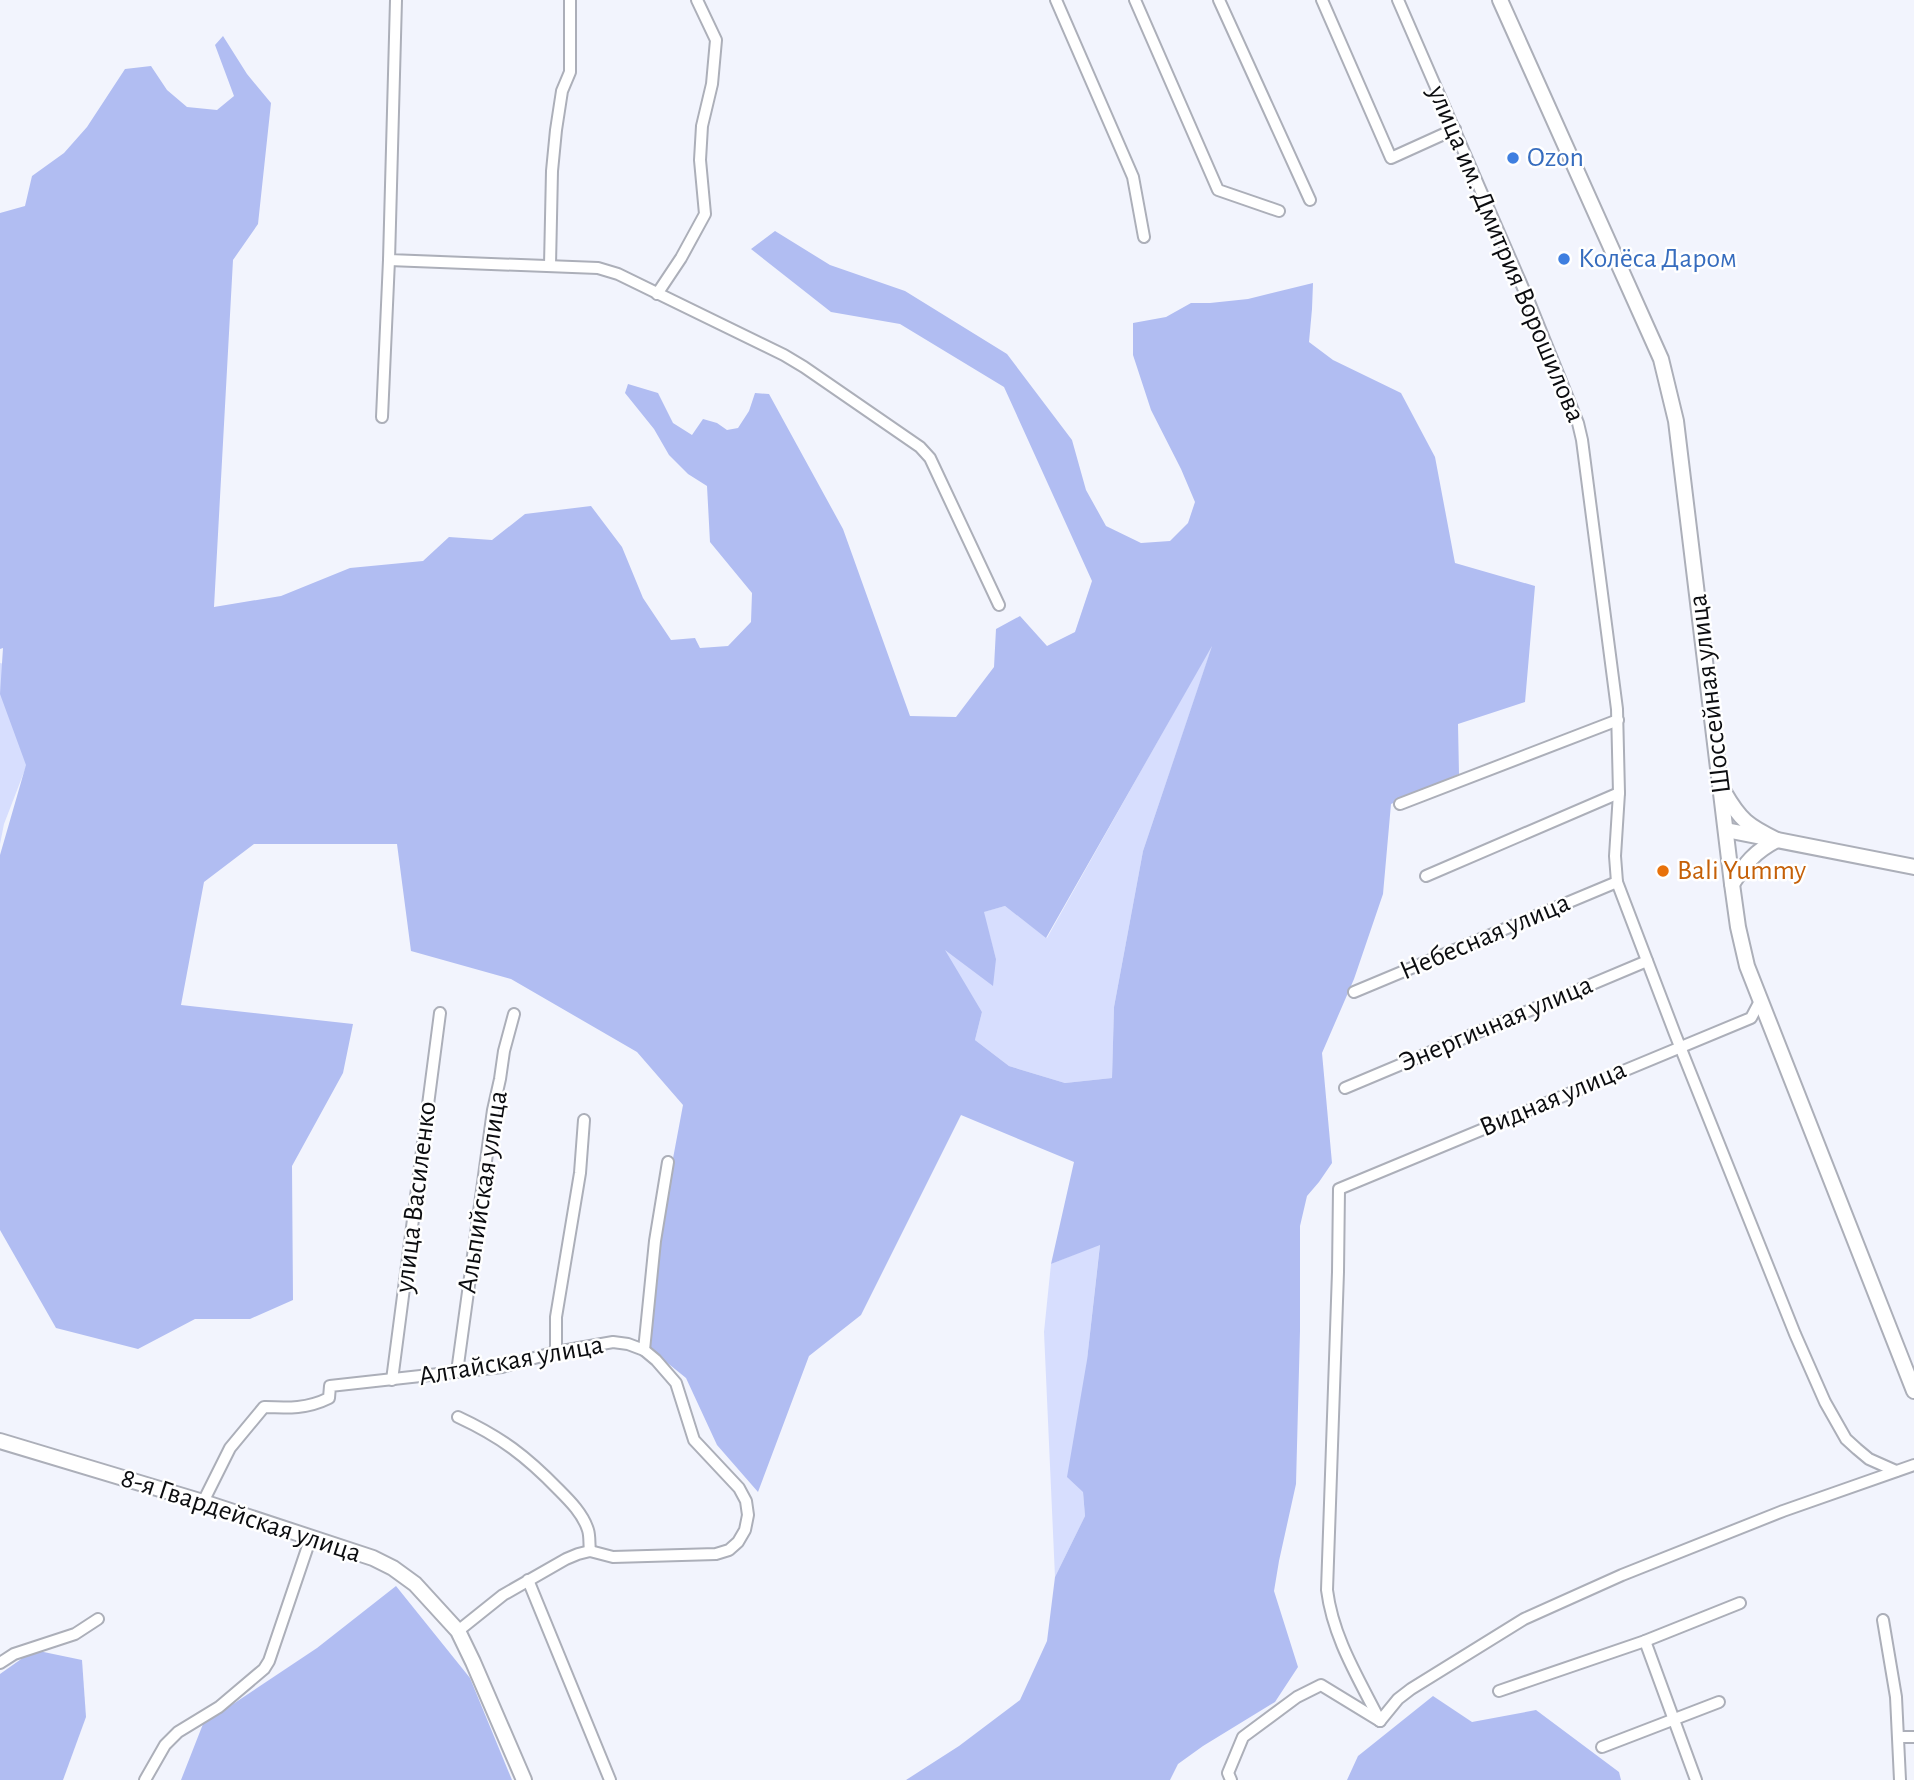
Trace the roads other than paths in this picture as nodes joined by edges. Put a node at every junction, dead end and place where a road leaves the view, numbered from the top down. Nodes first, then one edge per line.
1 (396, 0) edge
2 (570, 0) edge
3 (696, 0) edge
4 (1056, 0) edge
5 (1135, 0) edge
6 (1219, 0) edge
7 (1322, 0) edge
8 (1398, 0) edge
9 (1500, 0) edge
10 (1455, 129) junction
11 (1310, 200) dead end
12 (1279, 211) dead end
13 (1144, 237) dead end
14 (389, 260) junction
15 (550, 265) junction
16 (657, 294) junction
17 (382, 417) dead end
18 (999, 605) dead end
19 (1618, 720) junction
20 (1721, 786) junction
21 (1619, 793) junction
22 (1400, 804) dead end
23 (1726, 830) junction
24 (1777, 840) junction
25 (1914, 867) edge
26 (1426, 876) dead end
27 (1617, 882) junction
28 (1732, 884) junction
29 (1647, 961) junction
30 (1354, 992) dead end
31 (1760, 1001) junction
32 (440, 1013) dead end
33 (514, 1014) dead end
34 (1680, 1046) junction
35 (1345, 1087) dead end
36 (584, 1120) dead end
37 (668, 1161) dead end
38 (644, 1350) junction
39 (556, 1352) junction
40 (457, 1372) junction
41 (391, 1380) junction
42 (1914, 1391) edge
43 (458, 1417) dead end
44 (0, 1441) edge
45 (1914, 1465) edge
46 (1896, 1471) junction
47 (204, 1502) junction
48 (311, 1537) junction
49 (590, 1551) junction
50 (528, 1580) junction
51 (1740, 1603) dead end
52 (99, 1619) dead end
53 (1883, 1620) dead end
54 (458, 1631) junction
55 (1645, 1641) junction
56 (0, 1663) edge
57 (1499, 1691) dead end
58 (1719, 1702) dead end
59 (1672, 1720) junction
60 (1380, 1721) junction
61 (1899, 1737) junction
62 (1914, 1737) edge
63 (1602, 1746) dead end
64 (145, 1780) edge
65 (524, 1780) edge
66 (610, 1780) edge
67 (1231, 1780) edge
68 (1696, 1780) edge
69 (1900, 1780) edge

1 - 14 street
2 - 15 street
3 - 16 street
4 - 13 street
5 - 12 street
6 - 11 street
7 - 10 street
8 - 10 street, улица им. Дмитрия Ворошилова
9 - 20 street, Шоссейная улица
10 - 19 street, улица им. Дмитрия Ворошилова
14 - 15 street
14 - 17 street
15 - 16 street
16 - 18 street
19 - 21 street, улица им. Дмитрия Ворошилова
19 - 22 street
20 - 23 street, Шоссейная улица
20 - 24 street
21 - 26 street
21 - 27 street, улица им. Дмитрия Ворошилова
23 - 24 street
23 - 28 street, Шоссейная улица
24 - 25 street
24 - 28 street
27 - 29 street, улица им. Дмитрия Ворошилова
27 - 30 street, Небесная улица
28 - 31 street, Шоссейная улица
29 - 34 street, улица им. Дмитрия Ворошилова
29 - 35 street, Энергичная улица
31 - 34 street, Видная улица
31 - 42 street, Шоссейная улица
32 - 41 street, улица Василенко
33 - 40 street, Альпийская улица
34 - 46 street, улица им. Дмитрия Ворошилова
34 - 60 street, Видная улица
36 - 39 street
37 - 38 street
38 - 39 street, Алтайская улица
38 - 49 street, Алтайская улица
39 - 40 street, Алтайская улица
40 - 41 street, Алтайская улица
41 - 47 street, Алтайская улица
43 - 49 street
44 - 47 street, 8-я Гвардейская улица
45 - 46 street
46 - 60 street
47 - 48 street, 8-я Гвардейская улица
48 - 54 street, 8-я Гвардейская улица
48 - 64 street
49 - 50 street
50 - 54 street
50 - 66 street
51 - 55 street
52 - 56 street
53 - 61 street
54 - 65 street, 8-я Гвардейская улица
55 - 57 street
55 - 59 street
58 - 59 street
59 - 63 street
59 - 68 street
60 - 67 street
61 - 62 street
61 - 69 street

